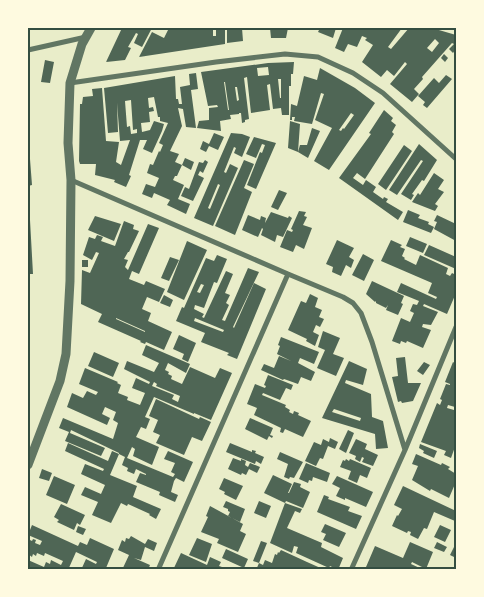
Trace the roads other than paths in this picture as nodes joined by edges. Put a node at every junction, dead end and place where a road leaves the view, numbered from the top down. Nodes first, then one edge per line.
1 (91, 28) edge
2 (86, 37) junction
3 (28, 50) edge
4 (70, 83) junction
5 (456, 159) edge
6 (70, 180) junction
7 (288, 274) junction
8 (456, 327) edge
9 (405, 450) junction
10 (28, 465) edge
11 (158, 570) edge
12 (351, 570) edge

1 - 2 street
2 - 3 street
2 - 4 street
4 - 5 street
4 - 6 street
6 - 7 street
6 - 10 street
7 - 9 street
7 - 11 street
8 - 9 street
9 - 12 street

